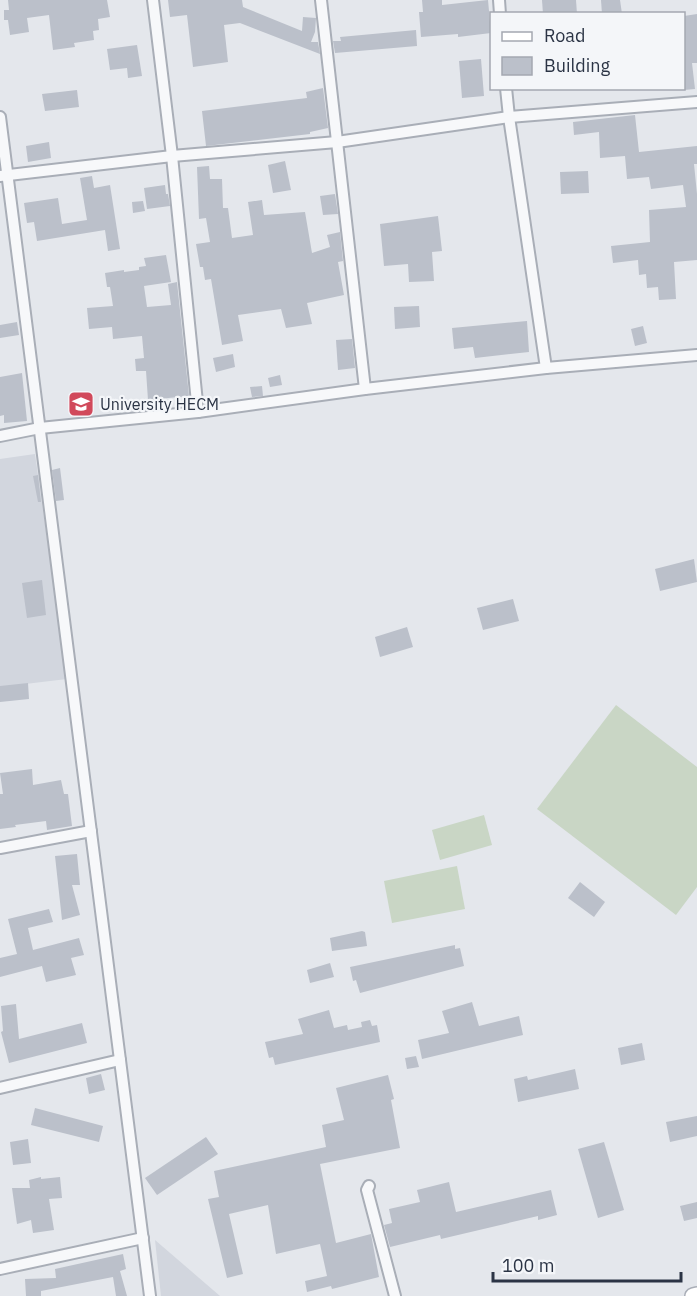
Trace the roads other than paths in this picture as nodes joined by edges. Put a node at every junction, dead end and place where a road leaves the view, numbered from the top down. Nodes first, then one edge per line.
1 (153, 0) edge
2 (321, 0) edge
3 (506, 90) edge
4 (697, 102) edge
5 (0, 117) edge
6 (509, 117) junction
7 (337, 142) junction
8 (172, 156) junction
9 (4, 175) edge
10 (697, 355) edge
11 (546, 368) junction
12 (365, 389) junction
13 (198, 412) junction
14 (40, 428) junction
15 (0, 436) edge
16 (91, 831) junction
17 (0, 848) edge
18 (120, 1060) junction
19 (0, 1088) edge
20 (369, 1186) dead end
21 (143, 1238) junction
22 (0, 1269) edge
23 (150, 1296) edge
24 (395, 1296) edge

1 - 8 street
2 - 7 street
3 - 6 street
4 - 6 street
5 - 9 street
6 - 7 street
6 - 11 street
7 - 8 street
7 - 12 street
8 - 9 street
8 - 13 street
9 - 14 street
10 - 11 street
11 - 12 street
12 - 13 street
13 - 14 street
14 - 15 street
14 - 16 street
16 - 17 street
16 - 18 street
18 - 19 street
18 - 21 street
20 - 24 street
21 - 22 street
21 - 23 street

